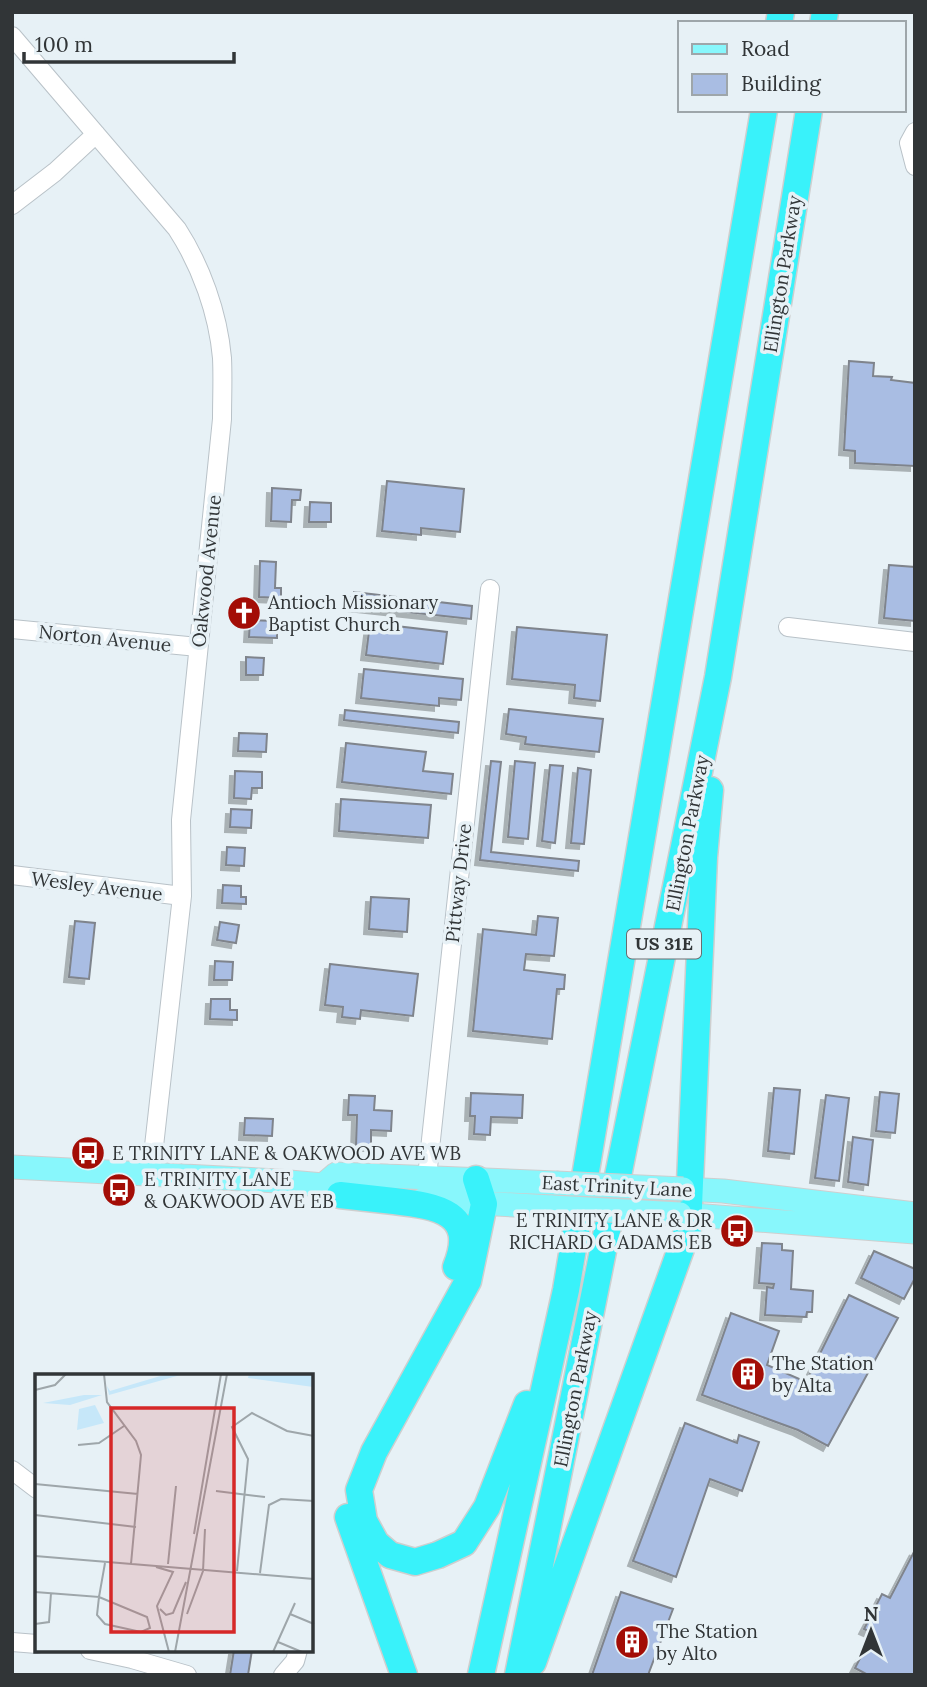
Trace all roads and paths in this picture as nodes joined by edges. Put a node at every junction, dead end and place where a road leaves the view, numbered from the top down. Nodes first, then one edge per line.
1 (12, 36) edge
2 (764, 112) edge
3 (809, 112) edge
4 (915, 132) edge
5 (96, 134) junction
6 (915, 166) edge
7 (12, 205) edge
8 (490, 589) dead end
9 (788, 627) dead end
10 (12, 629) edge
11 (915, 642) edge
12 (198, 647) junction
13 (718, 677) junction
14 (12, 876) edge
15 (182, 896) junction
16 (12, 1167) edge
17 (151, 1173) junction
18 (427, 1177) junction
19 (332, 1190) junction
20 (476, 1195) junction
21 (686, 1202) junction
22 (915, 1214) edge
23 (915, 1232) edge
24 (461, 1233) junction
25 (566, 1290) junction
26 (12, 1470) edge
27 (35, 1487) edge
28 (12, 1642) edge
29 (35, 1644) edge
30 (99, 1652) edge
31 (297, 1652) edge
32 (187, 1675) edge
33 (283, 1675) edge
34 (404, 1675) edge
35 (481, 1675) edge
36 (518, 1675) edge
37 (528, 1675) edge

1 - 5 street, Oakwood Avenue
2 - 25 highway, Ellington Parkway / US 31E
3 - 13 highway, Ellington Parkway / US 31E
4 - 6 street
5 - 7 street
5 - 12 street, Oakwood Avenue
8 - 18 street, Pittway Drive
9 - 11 street
10 - 12 street, Norton Avenue
12 - 15 street, Oakwood Avenue
13 - 21 highway
13 - 36 highway, Ellington Parkway / US 31E
14 - 15 street, Wesley Avenue
15 - 17 street, Oakwood Avenue
16 - 17 main road, East Trinity Lane
17 - 19 main road, East Trinity Lane
18 - 19 main road, East Trinity Lane
18 - 20 main road, East Trinity Lane
19 - 20 main road, East Trinity Lane
19 - 24 highway
20 - 21 main road, East Trinity Lane, bridge
20 - 21 main road, East Trinity Lane, bridge
20 - 24 highway
20 - 25 highway
21 - 22 main road, East Trinity Lane
21 - 23 main road, East Trinity Lane
21 - 37 highway
24 - 34 highway
25 - 35 highway, Ellington Parkway / US 31E
26 - 27 street
28 - 29 street
30 - 32 street
31 - 33 street

